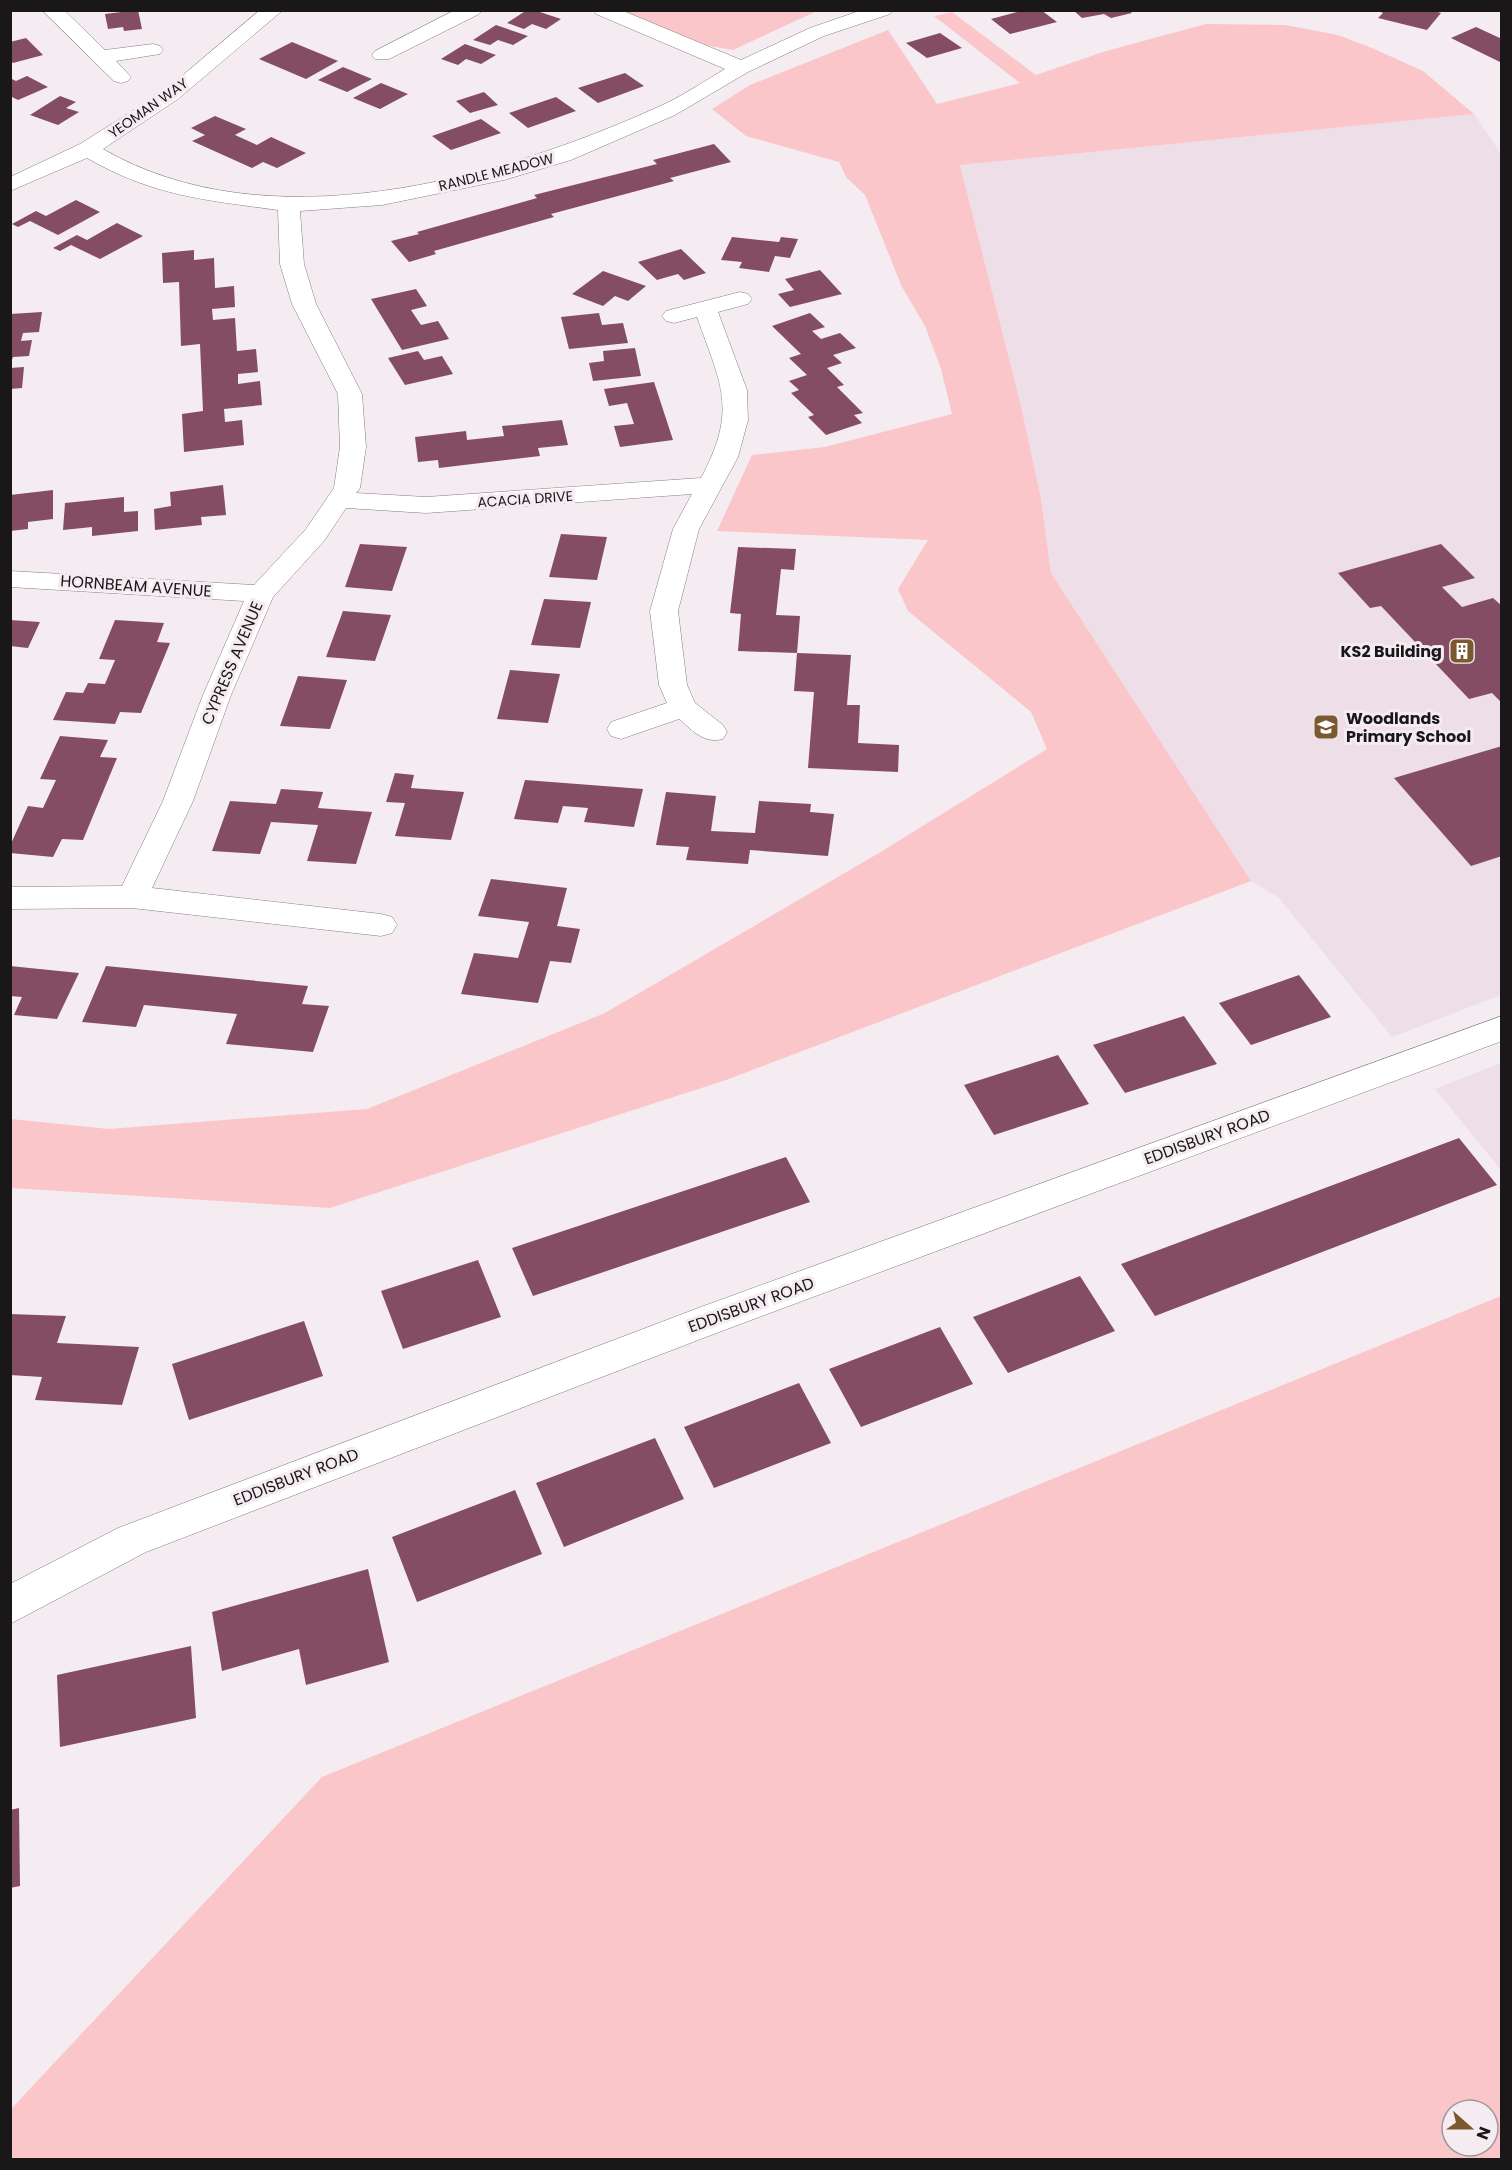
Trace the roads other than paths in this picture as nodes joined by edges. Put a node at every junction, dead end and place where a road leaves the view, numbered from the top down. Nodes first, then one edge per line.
1 (52, 10) edge
2 (273, 10) edge
3 (472, 10) edge
4 (603, 10) edge
5 (883, 10) edge
6 (153, 50) dead end
7 (382, 55) dead end
8 (100, 57) junction
9 (741, 68) junction
10 (121, 78) dead end
11 (88, 149) junction
12 (10, 185) edge
13 (289, 205) junction
14 (740, 299) dead end
15 (705, 308) junction
16 (674, 316) dead end
17 (710, 485) junction
18 (339, 500) junction
19 (10, 579) edge
20 (261, 594) junction
21 (683, 708) junction
22 (621, 729) dead end
23 (712, 732) dead end
24 (132, 897) junction
25 (10, 898) edge
26 (381, 925) dead end
27 (1502, 1028) edge
28 (10, 1606) edge

1 - 8 street
2 - 11 street, YEOMAN WAY
3 - 7 street
4 - 9 street
5 - 9 street, RANDLE MEADOW
6 - 8 street
8 - 10 street
9 - 13 street, RANDLE MEADOW
11 - 12 street, YEOMAN WAY
11 - 13 street, RANDLE MEADOW
13 - 18 street, CYPRESS AVENUE
14 - 15 street
15 - 16 street
15 - 17 street
17 - 18 street, ACACIA DRIVE
17 - 21 street
18 - 20 street, CYPRESS AVENUE
19 - 20 street, HORNBEAM AVENUE
20 - 24 street, CYPRESS AVENUE
21 - 22 street
21 - 23 street
24 - 25 street
24 - 26 street
27 - 28 street, EDDISBURY ROAD

